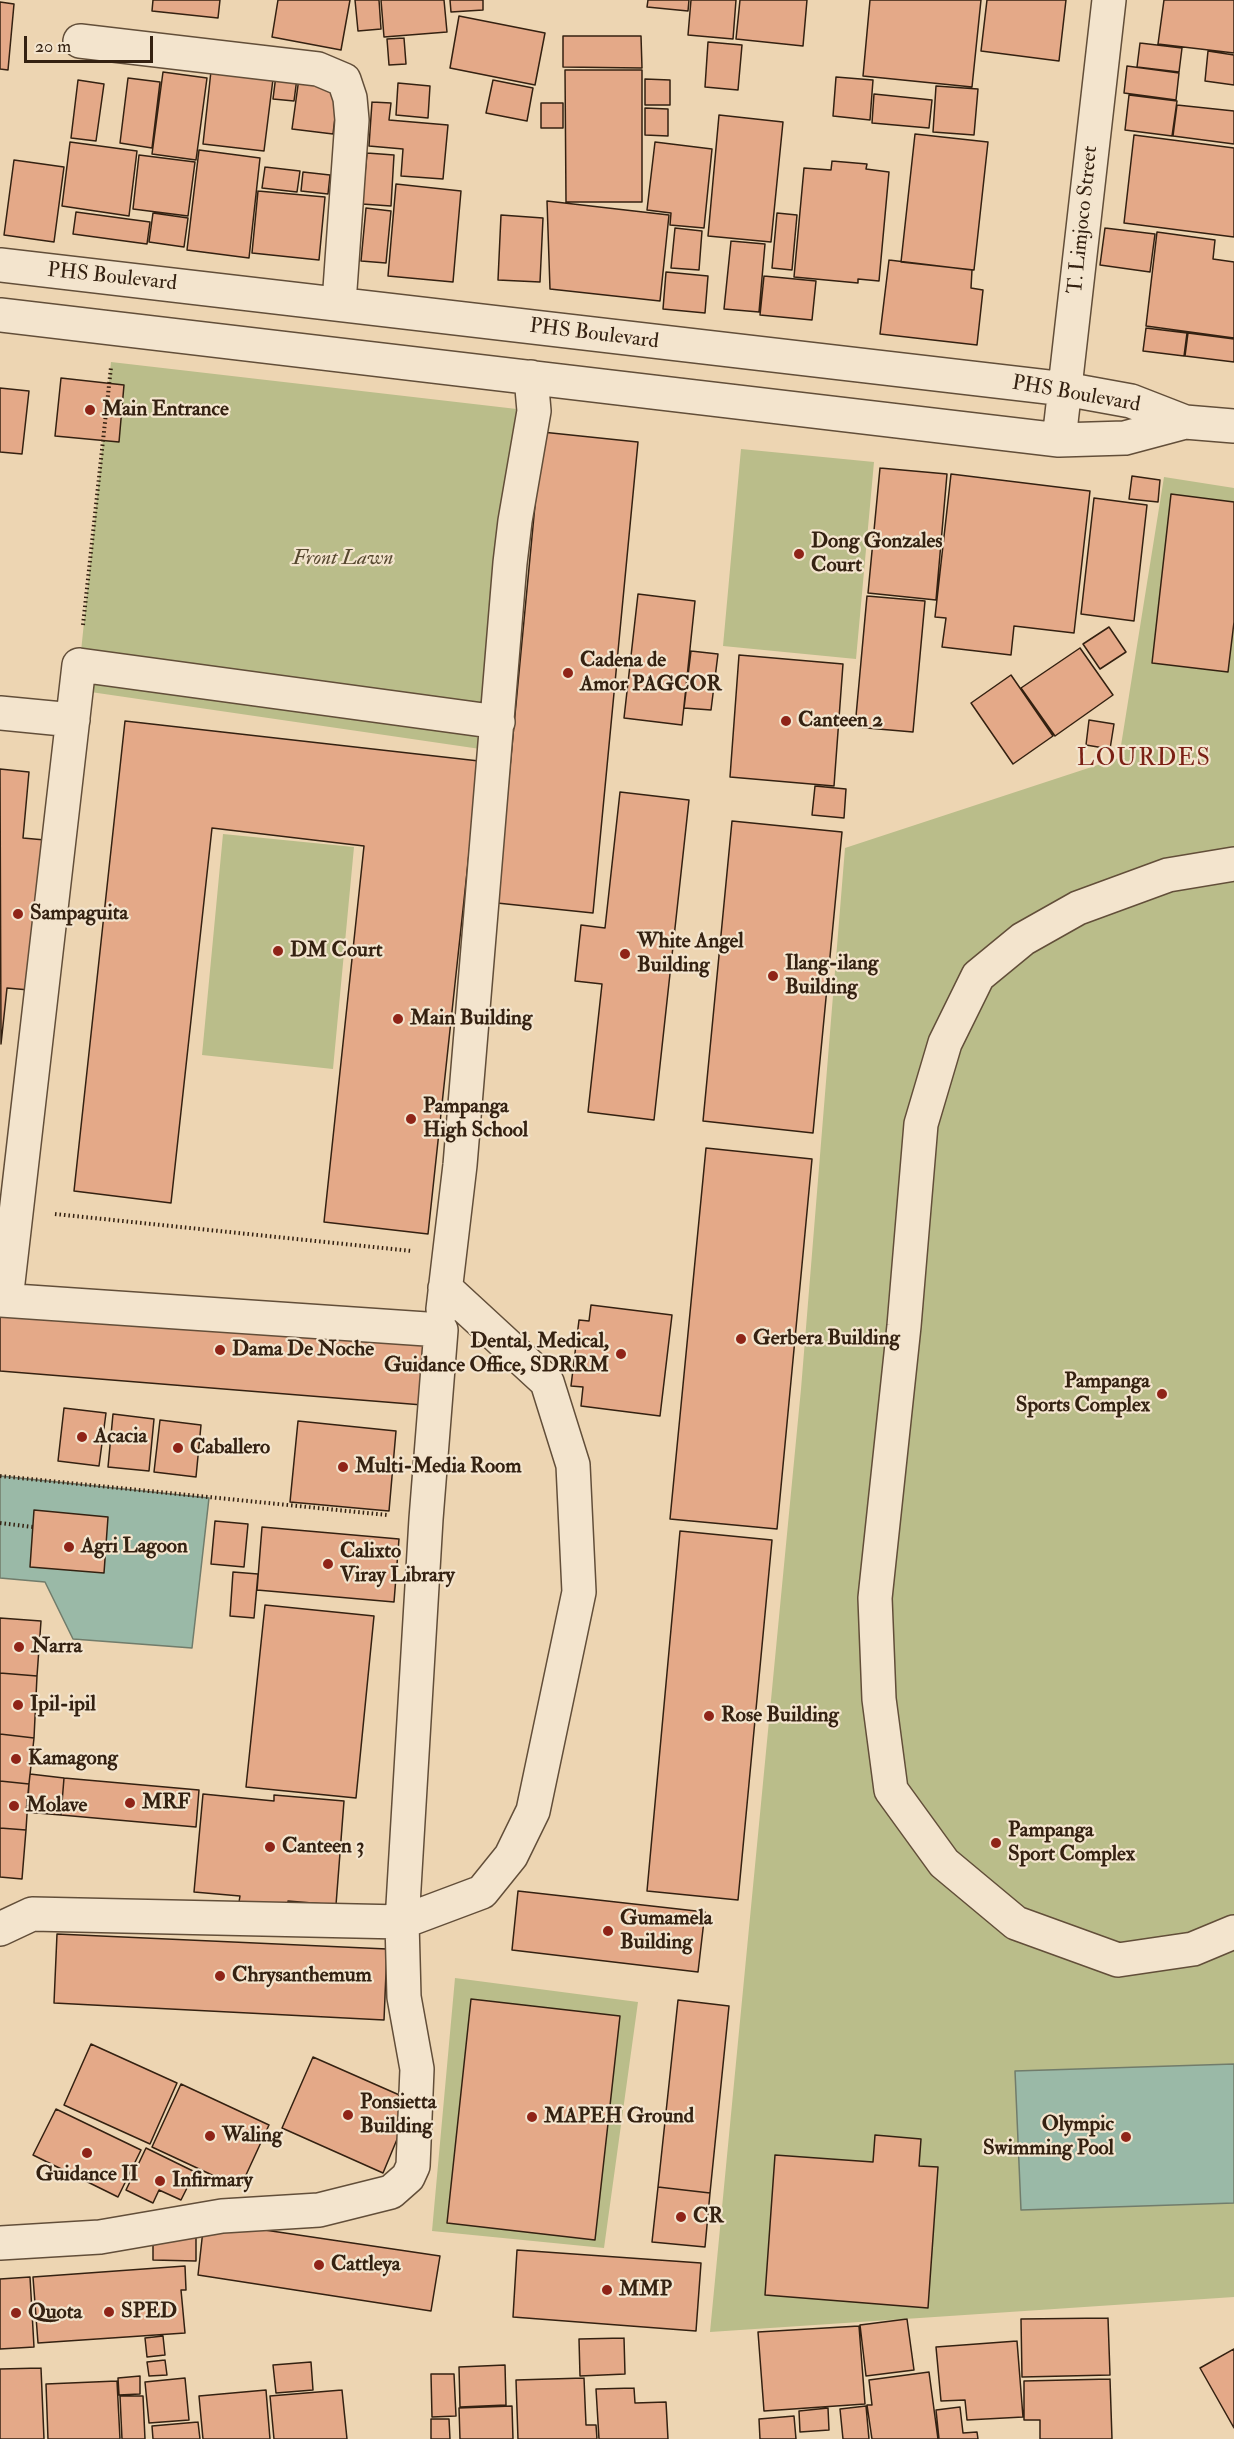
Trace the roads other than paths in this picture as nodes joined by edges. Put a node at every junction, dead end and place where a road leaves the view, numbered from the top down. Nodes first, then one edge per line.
1 (1109, 0) edge
2 (80, 41) dead end
3 (0, 265) edge
4 (339, 303) junction
5 (0, 315) edge
6 (531, 377) junction
7 (1065, 389) junction
8 (1185, 422) junction
9 (1234, 426) edge
10 (1059, 440) junction
11 (0, 713) edge
12 (73, 720) junction
13 (498, 722) junction
14 (1234, 864) edge
15 (445, 1288) junction
16 (3, 1300) edge
17 (441, 1330) junction
18 (402, 1922) junction
19 (0, 1929) edge
20 (1234, 1932) edge
21 (0, 2243) edge

1 - 7 street, T. Limjoco Street
2 - 4 street
3 - 4 street, PHS Boulevard
4 - 7 street, PHS Boulevard
5 - 6 street, PHS Boulevard
6 - 10 street, PHS Boulevard
6 - 13 street
7 - 8 street, PHS Boulevard
7 - 10 street, T. Limjoco Street
8 - 9 street, PHS Boulevard
8 - 10 street, PHS Boulevard
11 - 12 street
12 - 13 street
12 - 16 street
13 - 15 street
14 - 20 street
15 - 17 street
15 - 18 street
16 - 17 street
17 - 18 street
18 - 19 street
18 - 21 street

